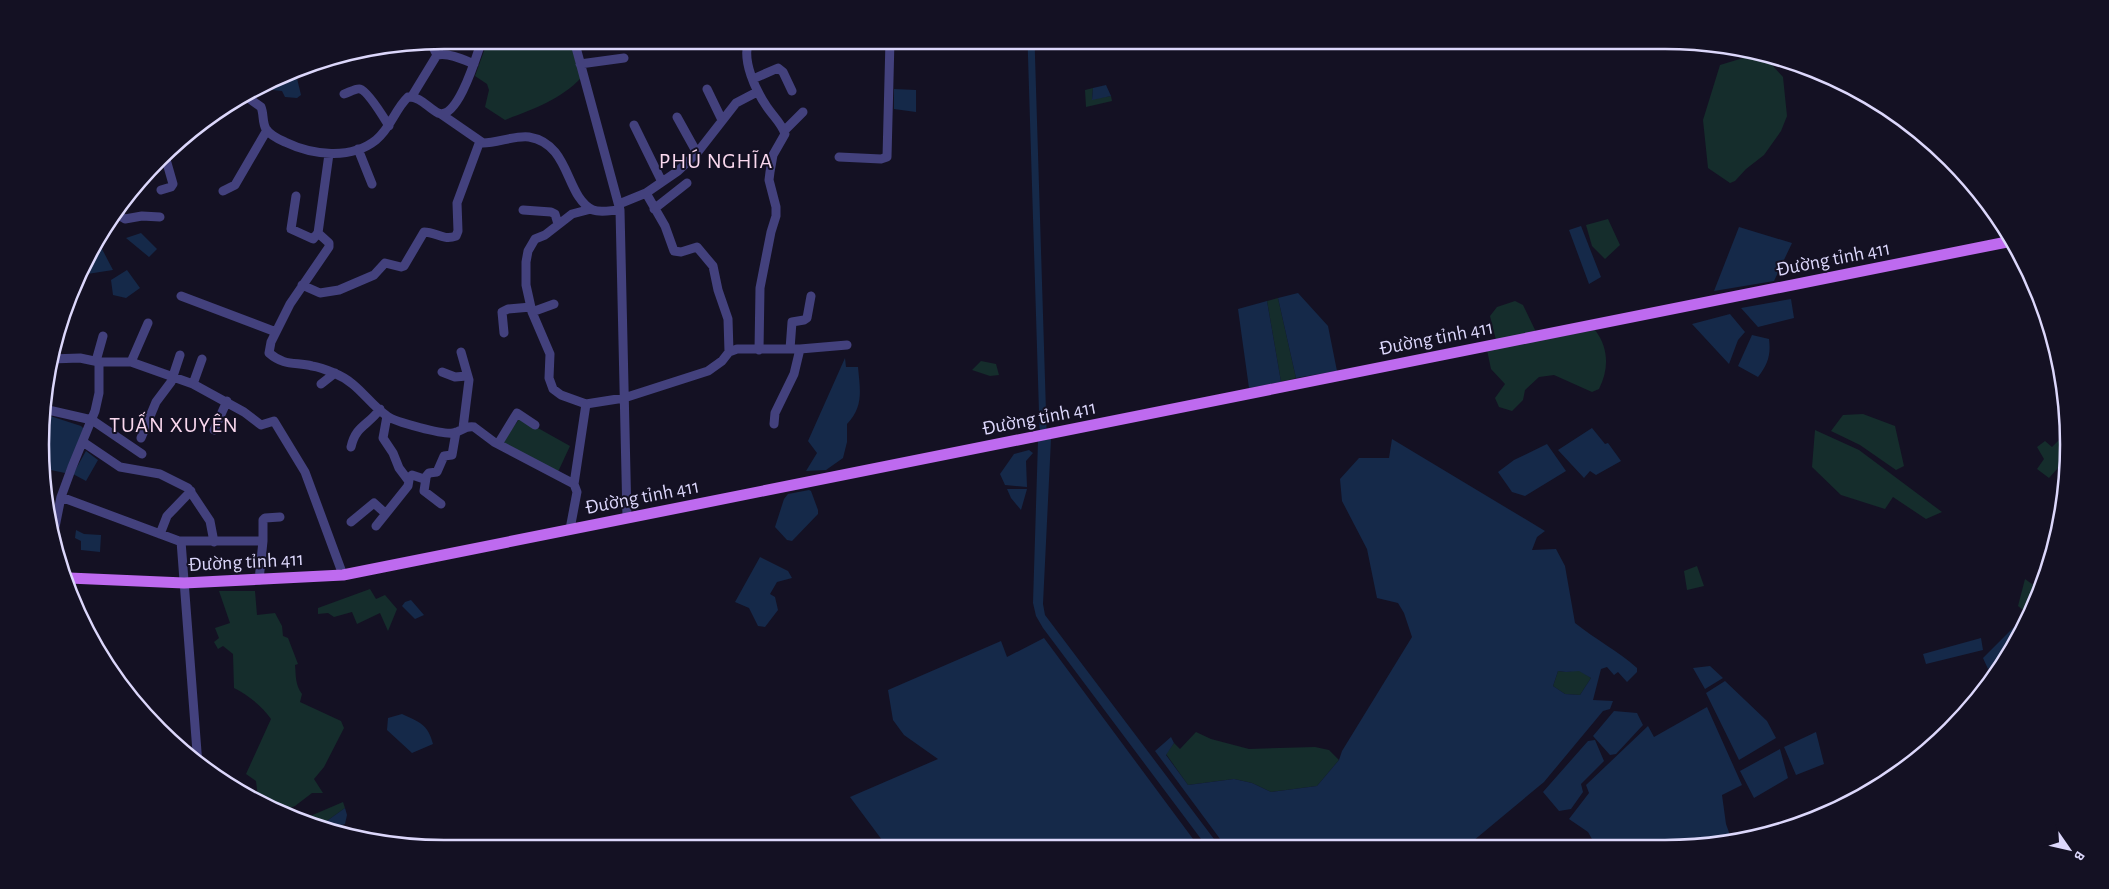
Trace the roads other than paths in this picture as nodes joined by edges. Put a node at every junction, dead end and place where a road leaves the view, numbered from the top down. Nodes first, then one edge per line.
1 (434, 49) edge
2 (479, 49) edge
3 (576, 49) edge
4 (747, 49) edge
5 (890, 49) edge
6 (437, 56) junction
7 (624, 58) dead end
8 (474, 64) junction
9 (580, 64) junction
10 (753, 79) junction
11 (707, 89) dead end
12 (792, 91) dead end
13 (757, 92) junction
14 (344, 94) dead end
15 (412, 96) junction
16 (251, 100) edge
17 (802, 112) dead end
18 (441, 114) junction
19 (677, 116) dead end
20 (722, 120) junction
21 (634, 125) dead end
22 (389, 126) junction
23 (267, 130) junction
24 (784, 131) junction
25 (480, 141) junction
26 (358, 149) junction
27 (696, 153) junction
28 (329, 154) junction
29 (839, 157) dead end
30 (167, 163) edge
31 (662, 182) junction
32 (686, 183) dead end
33 (372, 184) dead end
34 (161, 190) dead end
35 (223, 191) dead end
36 (646, 193) junction
37 (296, 196) dead end
38 (619, 207) junction
39 (654, 208) junction
40 (591, 209) junction
41 (523, 210) dead end
42 (121, 217) edge
43 (160, 217) dead end
44 (558, 224) junction
45 (318, 233) junction
46 (2004, 243) edge
47 (302, 285) junction
48 (181, 296) dead end
49 (811, 296) dead end
50 (554, 304) dead end
51 (532, 310) junction
52 (148, 323) dead end
53 (276, 332) junction
54 (504, 333) dead end
55 (103, 336) dead end
56 (843, 346) dead end
57 (800, 349) junction
58 (759, 350) junction
59 (790, 350) junction
60 (461, 352) dead end
61 (729, 352) junction
62 (180, 355) dead end
63 (58, 359) edge
64 (202, 359) dead end
65 (97, 362) junction
66 (131, 362) junction
67 (442, 372) dead end
68 (335, 373) junction
69 (467, 376) junction
70 (173, 377) junction
71 (193, 384) junction
72 (321, 384) dead end
73 (624, 398) junction
74 (227, 401) junction
75 (586, 404) junction
76 (380, 409) junction
77 (51, 411) edge
78 (387, 416) junction
79 (92, 420) junction
80 (774, 424) dead end
81 (535, 425) dead end
82 (214, 430) dead end
83 (460, 430) junction
84 (141, 438) dead end
85 (83, 442) junction
86 (498, 444) junction
87 (351, 447) dead end
88 (142, 454) dead end
89 (426, 478) junction
90 (409, 480) junction
91 (574, 484) junction
92 (191, 491) junction
93 (61, 497) junction
94 (441, 504) dead end
95 (384, 514) junction
96 (280, 517) dead end
97 (628, 518) junction
98 (56, 522) edge
99 (351, 522) dead end
100 (376, 526) dead end
101 (570, 529) junction
102 (160, 534) junction
103 (181, 541) junction
104 (264, 541) junction
105 (214, 542) junction
106 (343, 574) junction
107 (72, 578) edge
108 (259, 580) junction
109 (184, 583) junction
110 (197, 752) edge

1 - 6 street
2 - 8 street
3 - 9 street
4 - 10 street
5 - 29 street
6 - 8 street
6 - 15 street
7 - 9 street
8 - 18 street
9 - 38 street
10 - 12 street
10 - 13 street
11 - 20 street
13 - 20 street
13 - 24 street
14 - 22 street
15 - 18 street
15 - 22 street
16 - 23 street
17 - 24 street
18 - 25 street
19 - 27 street
20 - 27 street
21 - 31 street
22 - 26 street
23 - 28 street
23 - 35 street
24 - 58 street
25 - 40 street
25 - 47 street
26 - 28 street
26 - 33 street
27 - 31 street
28 - 45 street
30 - 34 street
31 - 36 street
32 - 39 street
36 - 38 street
36 - 39 street
37 - 45 street
38 - 40 street
38 - 73 street
39 - 61 street
40 - 44 street
41 - 44 street
42 - 43 street
44 - 51 street
45 - 47 street
46 - 97 main road, Đường tỉnh 411
47 - 53 street
48 - 53 street
49 - 59 street
50 - 51 street
51 - 54 street
51 - 75 street
52 - 66 street
53 - 68 street
55 - 65 street
56 - 57 street
57 - 59 street
57 - 80 street
58 - 59 street
58 - 61 street
60 - 69 street
61 - 73 street
62 - 70 street
63 - 65 street
64 - 71 street
65 - 66 street
65 - 79 street
66 - 70 street
67 - 69 street
68 - 72 street
68 - 76 street
69 - 83 street
70 - 71 street
70 - 84 street
71 - 74 street
73 - 75 street
73 - 97 street
74 - 82 street
74 - 106 street
75 - 91 street
76 - 78 street
76 - 87 street
77 - 79 street
78 - 83 street
78 - 90 street
79 - 85 street
79 - 88 street
81 - 86 street
83 - 86 street
83 - 89 street
85 - 92 street
85 - 93 street
86 - 91 street
89 - 90 street
89 - 94 street
90 - 95 street
91 - 101 street
92 - 102 street
92 - 105 street
93 - 98 street
93 - 102 street
95 - 99 street
95 - 100 street
96 - 104 street
97 - 101 main road, Đường tỉnh 411
101 - 106 main road, Đường tỉnh 411
102 - 103 street
103 - 105 street
103 - 109 street
104 - 105 street
104 - 108 street
106 - 108 main road, Đường tỉnh 411
107 - 109 main road, Đường tỉnh 411
108 - 109 main road, Đường tỉnh 411
109 - 110 street

